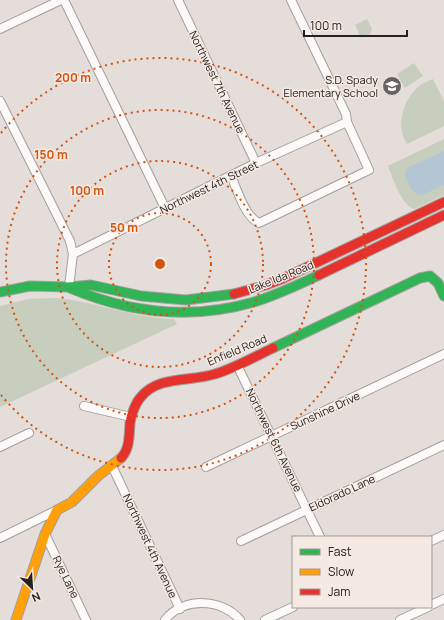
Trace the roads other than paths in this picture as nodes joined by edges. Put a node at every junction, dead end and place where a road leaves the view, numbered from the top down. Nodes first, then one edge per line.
1 (62, 0) edge
2 (178, 0) edge
3 (291, 0) edge
4 (0, 29) edge
5 (0, 101) edge
6 (347, 122) junction
7 (256, 163) junction
8 (231, 176) junction
9 (444, 202) edge
10 (166, 208) junction
11 (444, 215) edge
12 (406, 220) junction
13 (396, 238) junction
14 (73, 254) junction
15 (284, 278) junction
16 (69, 287) junction
17 (289, 288) junction
18 (0, 292) edge
19 (444, 296) edge
20 (444, 354) edge
21 (237, 365) junction
22 (84, 406) dead end
23 (131, 417) junction
24 (29, 433) dead end
25 (272, 436) junction
26 (444, 444) edge
27 (0, 447) edge
28 (112, 466) junction
29 (206, 467) dead end
30 (58, 510) junction
31 (307, 510) junction
32 (45, 534) junction
33 (444, 535) edge
34 (320, 536) edge
35 (0, 538) edge
36 (241, 541) dead end
37 (432, 541) edge
38 (444, 599) edge
39 (432, 605) edge
40 (292, 606) edge
41 (426, 608) edge
42 (180, 609) junction
43 (16, 620) edge
44 (86, 620) edge
45 (165, 620) edge
46 (240, 620) edge
47 (265, 620) edge
48 (400, 620) edge

1 - 4 street
1 - 10 street
2 - 7 street, Northwest 7th Avenue
3 - 6 street
5 - 14 street
6 - 7 street, Northwest 4th Street
6 - 8 street
7 - 8 street, Northwest 4th Street
8 - 10 street, Northwest 4th Street
9 - 12 street, Lake Ida Road
10 - 14 street, Northwest 4th Street
11 - 13 street, Lake Ida Road
12 - 13 street
12 - 15 street, Lake Ida Road
13 - 17 street, Lake Ida Road
14 - 16 street
15 - 16 street, Lake Ida Road
15 - 17 street
16 - 17 street, Lake Ida Road
16 - 18 street, Lake Ida Road
19 - 21 street, Enfield Road
20 - 25 street, Sunshine Drive
21 - 23 street, Enfield Road
21 - 25 street, Northwest 6th Avenue
22 - 23 street
23 - 28 street, Enfield Road
24 - 27 street
25 - 29 street, Sunshine Drive
25 - 31 street, Northwest 6th Avenue
26 - 31 street, Eldorado Lane
28 - 30 street, Enfield Road
28 - 42 street, Northwest 4th Avenue
30 - 32 street, Enfield Road
30 - 35 street
31 - 34 street, Northwest 6th Avenue
31 - 36 street, Eldorado Lane
32 - 43 street, Enfield Road
32 - 44 street, Rye Lane
33 - 37 street
38 - 39 street
40 - 47 street
41 - 48 street
42 - 45 street, Northwest 4th Avenue
42 - 46 street

